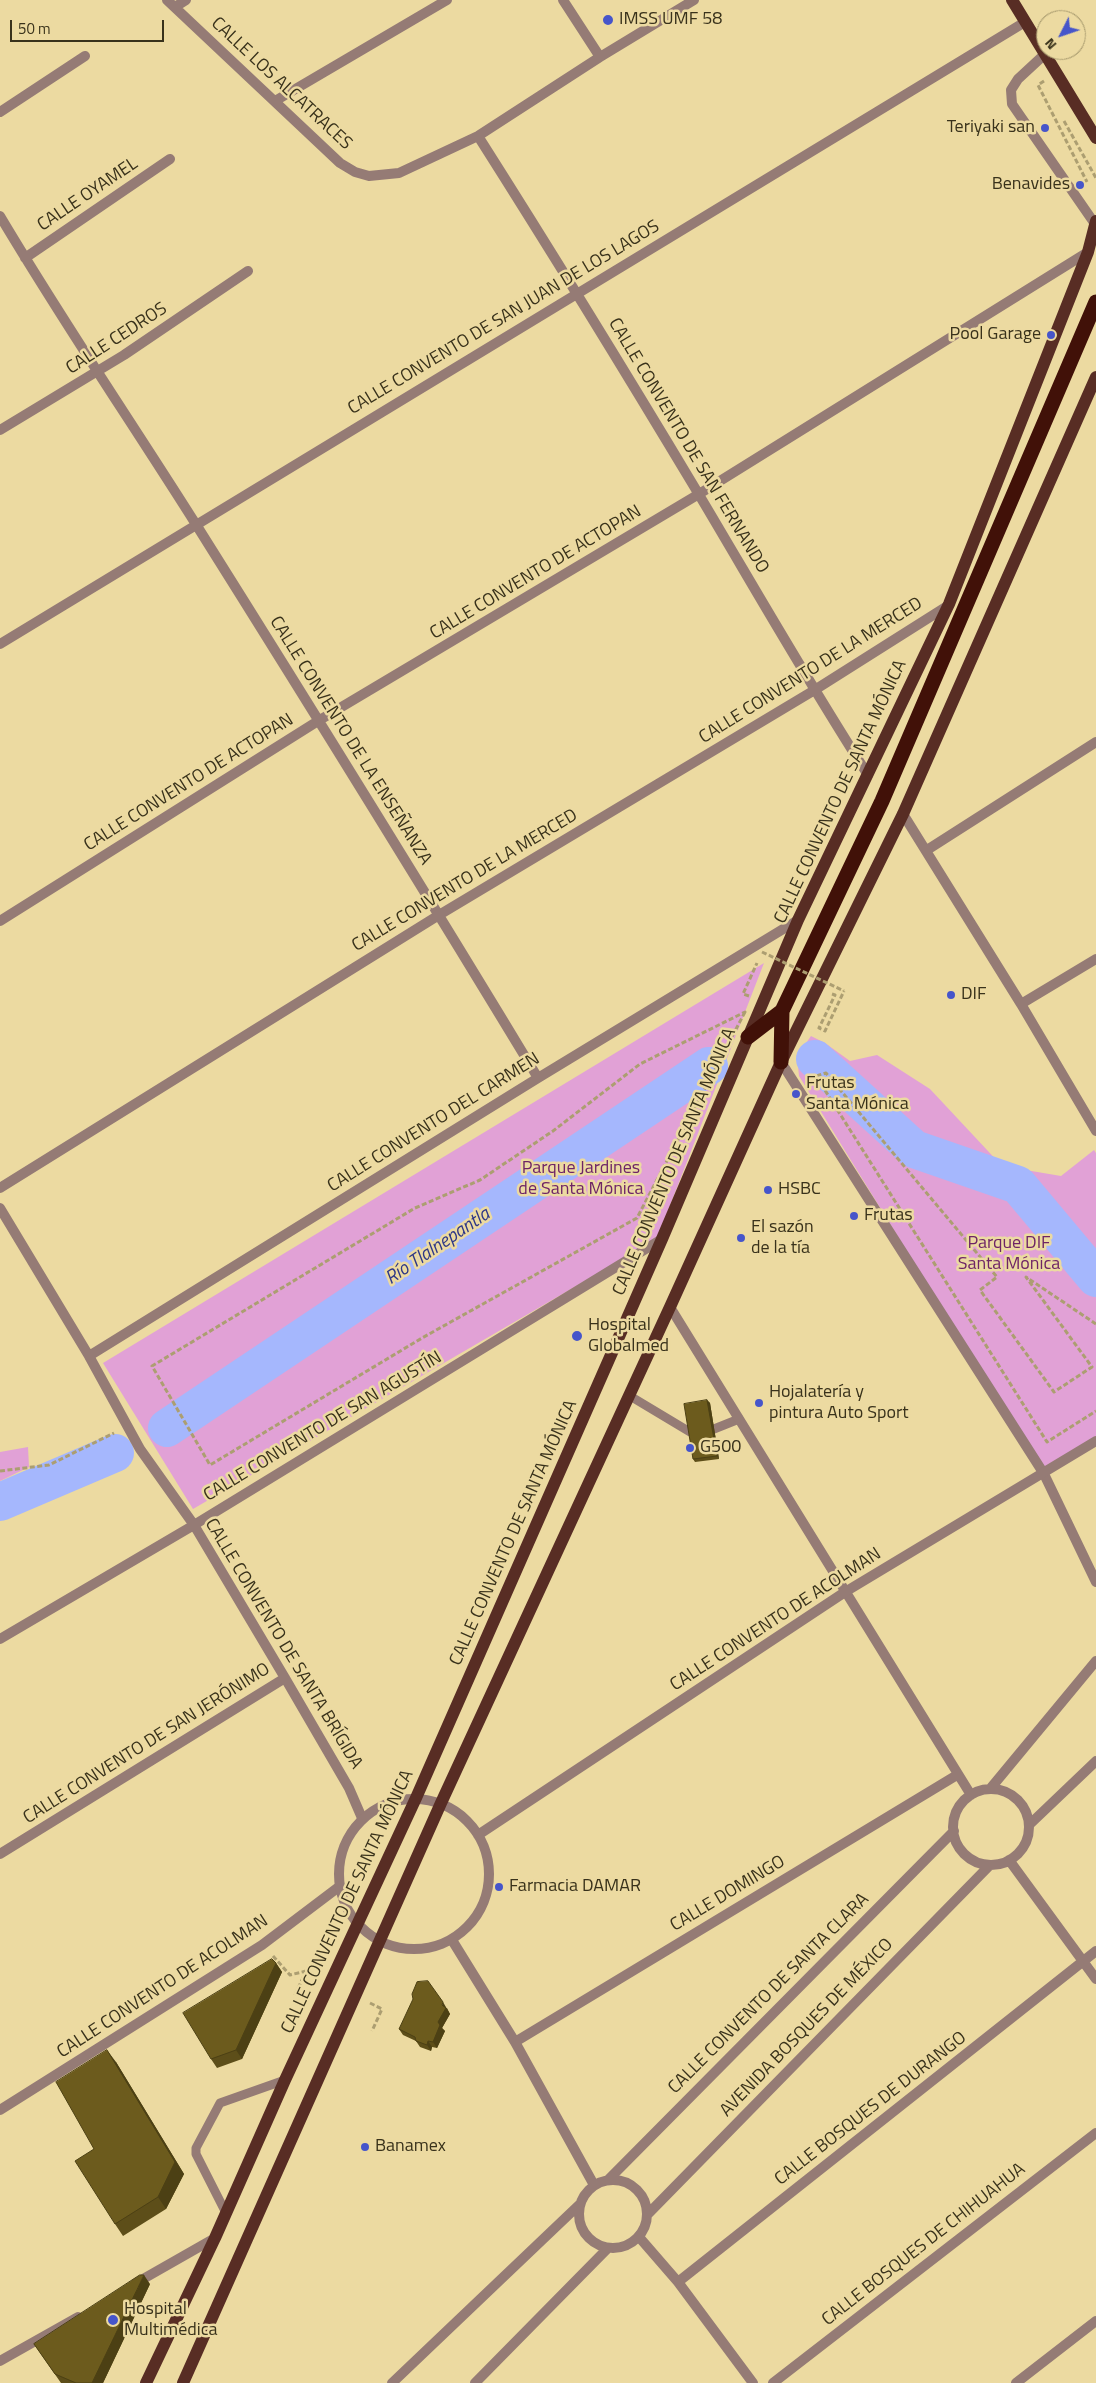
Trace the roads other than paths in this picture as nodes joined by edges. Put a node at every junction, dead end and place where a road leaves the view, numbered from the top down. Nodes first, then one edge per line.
1 (186, 0) edge
2 (447, 0) edge
3 (563, 0) edge
4 (694, 0) edge
5 (1012, 0) edge
6 (171, 4) edge
7 (1025, 22) junction
8 (1036, 40) edge
9 (85, 56) dead end
10 (600, 57) junction
11 (1039, 60) edge
12 (1049, 60) edge
13 (275, 102) junction
14 (0, 112) edge
15 (478, 136) junction
16 (1096, 138) edge
17 (170, 159) dead end
18 (0, 216) edge
19 (1096, 223) edge
20 (1088, 252) junction
21 (25, 258) junction
22 (248, 271) dead end
23 (577, 293) junction
24 (1096, 302) edge
25 (96, 372) junction
26 (1096, 377) edge
27 (0, 430) edge
28 (699, 494) junction
29 (196, 524) junction
30 (949, 604) junction
31 (0, 644) edge
32 (813, 691) junction
33 (318, 722) junction
34 (1096, 742) edge
35 (868, 775) junction
36 (903, 814) junction
37 (927, 850) junction
38 (439, 915) junction
39 (0, 920) edge
40 (798, 920) junction
41 (1096, 959) edge
42 (1021, 1004) junction
43 (782, 1011) junction
44 (748, 1037) junction
45 (781, 1062) junction
46 (538, 1078) junction
47 (1096, 1131) edge
48 (0, 1188) edge
49 (0, 1208) edge
50 (662, 1239) junction
51 (670, 1307) junction
52 (90, 1356) junction
53 (630, 1396) junction
54 (739, 1419) junction
55 (714, 1429) edge
56 (690, 1432) edge
57 (1096, 1441) edge
58 (1044, 1474) junction
59 (194, 1525) junction
60 (1096, 1582) edge
61 (845, 1592) junction
62 (0, 1639) edge
63 (1096, 1661) edge
64 (285, 1678) junction
65 (1096, 1761) edge
66 (957, 1775) junction
67 (990, 1789) junction
68 (971, 1795) junction
69 (416, 1798) junction
70 (441, 1803) junction
71 (362, 1818) junction
72 (1029, 1825) junction
73 (954, 1831) junction
74 (478, 1835) junction
75 (0, 1854) edge
76 (1009, 1860) junction
77 (990, 1865) junction
78 (340, 1886) junction
79 (358, 1924) junction
80 (452, 1940) junction
81 (380, 1941) junction
82 (1096, 1952) edge
83 (1084, 1960) junction
84 (1096, 1979) edge
85 (515, 2042) junction
86 (285, 2080) junction
87 (0, 2110) edge
88 (1096, 2133) edge
89 (608, 2180) junction
90 (594, 2185) junction
91 (580, 2204) junction
92 (226, 2213) junction
93 (647, 2215) junction
94 (639, 2237) junction
95 (215, 2238) junction
96 (608, 2248) junction
97 (678, 2282) junction
98 (129, 2287) edge
99 (86, 2312) edge
100 (1096, 2322) edge
101 (0, 2361) edge
102 (146, 2383) edge
103 (182, 2383) edge
104 (392, 2383) edge
105 (475, 2383) edge
106 (753, 2383) edge
107 (773, 2383) edge
108 (1016, 2383) edge

1 - 6 street
2 - 13 street
3 - 10 street
4 - 10 street, CALLE LOS ALCATRACES
5 - 7 main road
6 - 13 street, CALLE LOS ALCATRACES
7 - 8 main road
7 - 23 street, CALLE CONVENTO DE SAN JUAN DE LOS LAGOS
9 - 14 street
10 - 15 street, CALLE LOS ALCATRACES
11 - 19 street
12 - 16 main road
13 - 15 street, CALLE LOS ALCATRACES
15 - 23 street, CALLE CONVENTO DE SAN FERNANDO
17 - 21 street, CALLE OYAMEL
18 - 21 street, CALLE CONVENTO DE LA ENSEÑANZA
19 - 20 main road, CALLE CONVENTO DE SANTA MÓNICA
20 - 28 street, CALLE CONVENTO DE ACTOPAN
20 - 30 main road, CALLE CONVENTO DE SANTA MÓNICA
21 - 25 street, CALLE CONVENTO DE LA ENSEÑANZA
22 - 25 street, CALLE CEDROS
23 - 28 street, CALLE CONVENTO DE SAN FERNANDO
23 - 29 street, CALLE CONVENTO DE SAN JUAN DE LOS LAGOS
24 - 43 highway
25 - 27 street, CALLE CEDROS
25 - 29 street, CALLE CONVENTO DE LA ENSEÑANZA
26 - 36 main road
28 - 32 street, CALLE CONVENTO DE SAN FERNANDO
28 - 33 street, CALLE CONVENTO DE ACTOPAN
29 - 31 street, CALLE CONVENTO DE SAN JUAN DE LOS LAGOS
29 - 33 street, CALLE CONVENTO DE LA ENSEÑANZA
30 - 32 street, CALLE CONVENTO DE LA MERCED
30 - 35 main road, CALLE CONVENTO DE SANTA MÓNICA
32 - 35 street, CALLE CONVENTO DE SAN FERNANDO
32 - 38 street, CALLE CONVENTO DE LA MERCED
33 - 38 street, CALLE CONVENTO DE LA ENSEÑANZA
33 - 39 street, CALLE CONVENTO DE ACTOPAN
34 - 37 street
35 - 40 main road, CALLE CONVENTO DE SANTA MÓNICA
36 - 37 street
36 - 45 main road
37 - 42 street
38 - 46 street, CALLE CONVENTO DE LA ENSEÑANZA
38 - 48 street, CALLE CONVENTO DE LA MERCED
40 - 44 main road, CALLE CONVENTO DE SANTA MÓNICA
40 - 46 street, CALLE CONVENTO DEL CARMEN
41 - 42 street
42 - 47 street
43 - 44 highway
43 - 45 highway
44 - 50 main road, CALLE CONVENTO DE SANTA MÓNICA
45 - 51 main road
45 - 58 street
46 - 52 street, CALLE CONVENTO DEL CARMEN
49 - 52 street, CALLE CONVENTO DE SANTA BRÍGIDA
50 - 59 street, CALLE CONVENTO DE SAN AGUSTÍN
50 - 69 main road, CALLE CONVENTO DE SANTA MÓNICA
51 - 53 main road
51 - 54 street
52 - 59 street, CALLE CONVENTO DE SANTA BRÍGIDA
53 - 56 lane
53 - 70 main road
54 - 55 lane
54 - 61 street
57 - 58 street, CALLE CONVENTO DE ACOLMAN
58 - 60 street
58 - 61 street, CALLE CONVENTO DE ACOLMAN
59 - 62 street, CALLE CONVENTO DE SAN AGUSTÍN
59 - 64 street, CALLE CONVENTO DE SANTA BRÍGIDA
61 - 66 street
61 - 74 street, CALLE CONVENTO DE ACOLMAN
63 - 67 street
64 - 71 street, CALLE CONVENTO DE SANTA BRÍGIDA
64 - 75 street, CALLE CONVENTO DE SAN JERÓNIMO
65 - 72 street
66 - 68 street
66 - 85 street, CALLE DOMINGO
67 - 68 street
67 - 72 street
68 - 73 street
69 - 70 street
69 - 71 street
69 - 79 main road, CALLE CONVENTO DE SANTA MÓNICA
70 - 74 street
70 - 81 main road
71 - 78 street
72 - 76 street
73 - 77 street
73 - 89 street, CALLE CONVENTO DE SANTA CLARA
74 - 80 street
76 - 77 street
76 - 83 street
77 - 93 street, AVENIDA BOSQUES DE MÉXICO
78 - 79 street
78 - 87 street, CALLE CONVENTO DE ACOLMAN
79 - 81 street
79 - 86 main road, CALLE CONVENTO DE SANTA MÓNICA
80 - 81 street
80 - 85 street
81 - 103 main road
82 - 83 street, CALLE BOSQUES DE DURANGO
83 - 84 street
83 - 97 street, CALLE BOSQUES DE DURANGO
85 - 90 street
86 - 92 main road, CALLE CONVENTO DE SANTA MÓNICA
86 - 92 lane
88 - 107 street, CALLE BOSQUES DE CHIHUAHUA
89 - 90 street
89 - 93 street
90 - 91 street
91 - 96 street
91 - 104 street
92 - 95 main road, CALLE CONVENTO DE SANTA MÓNICA
93 - 94 street
94 - 96 street
94 - 97 street
95 - 98 street
95 - 102 main road, CALLE CONVENTO DE SANTA MÓNICA
96 - 105 street
97 - 106 street
99 - 101 street
100 - 108 street

